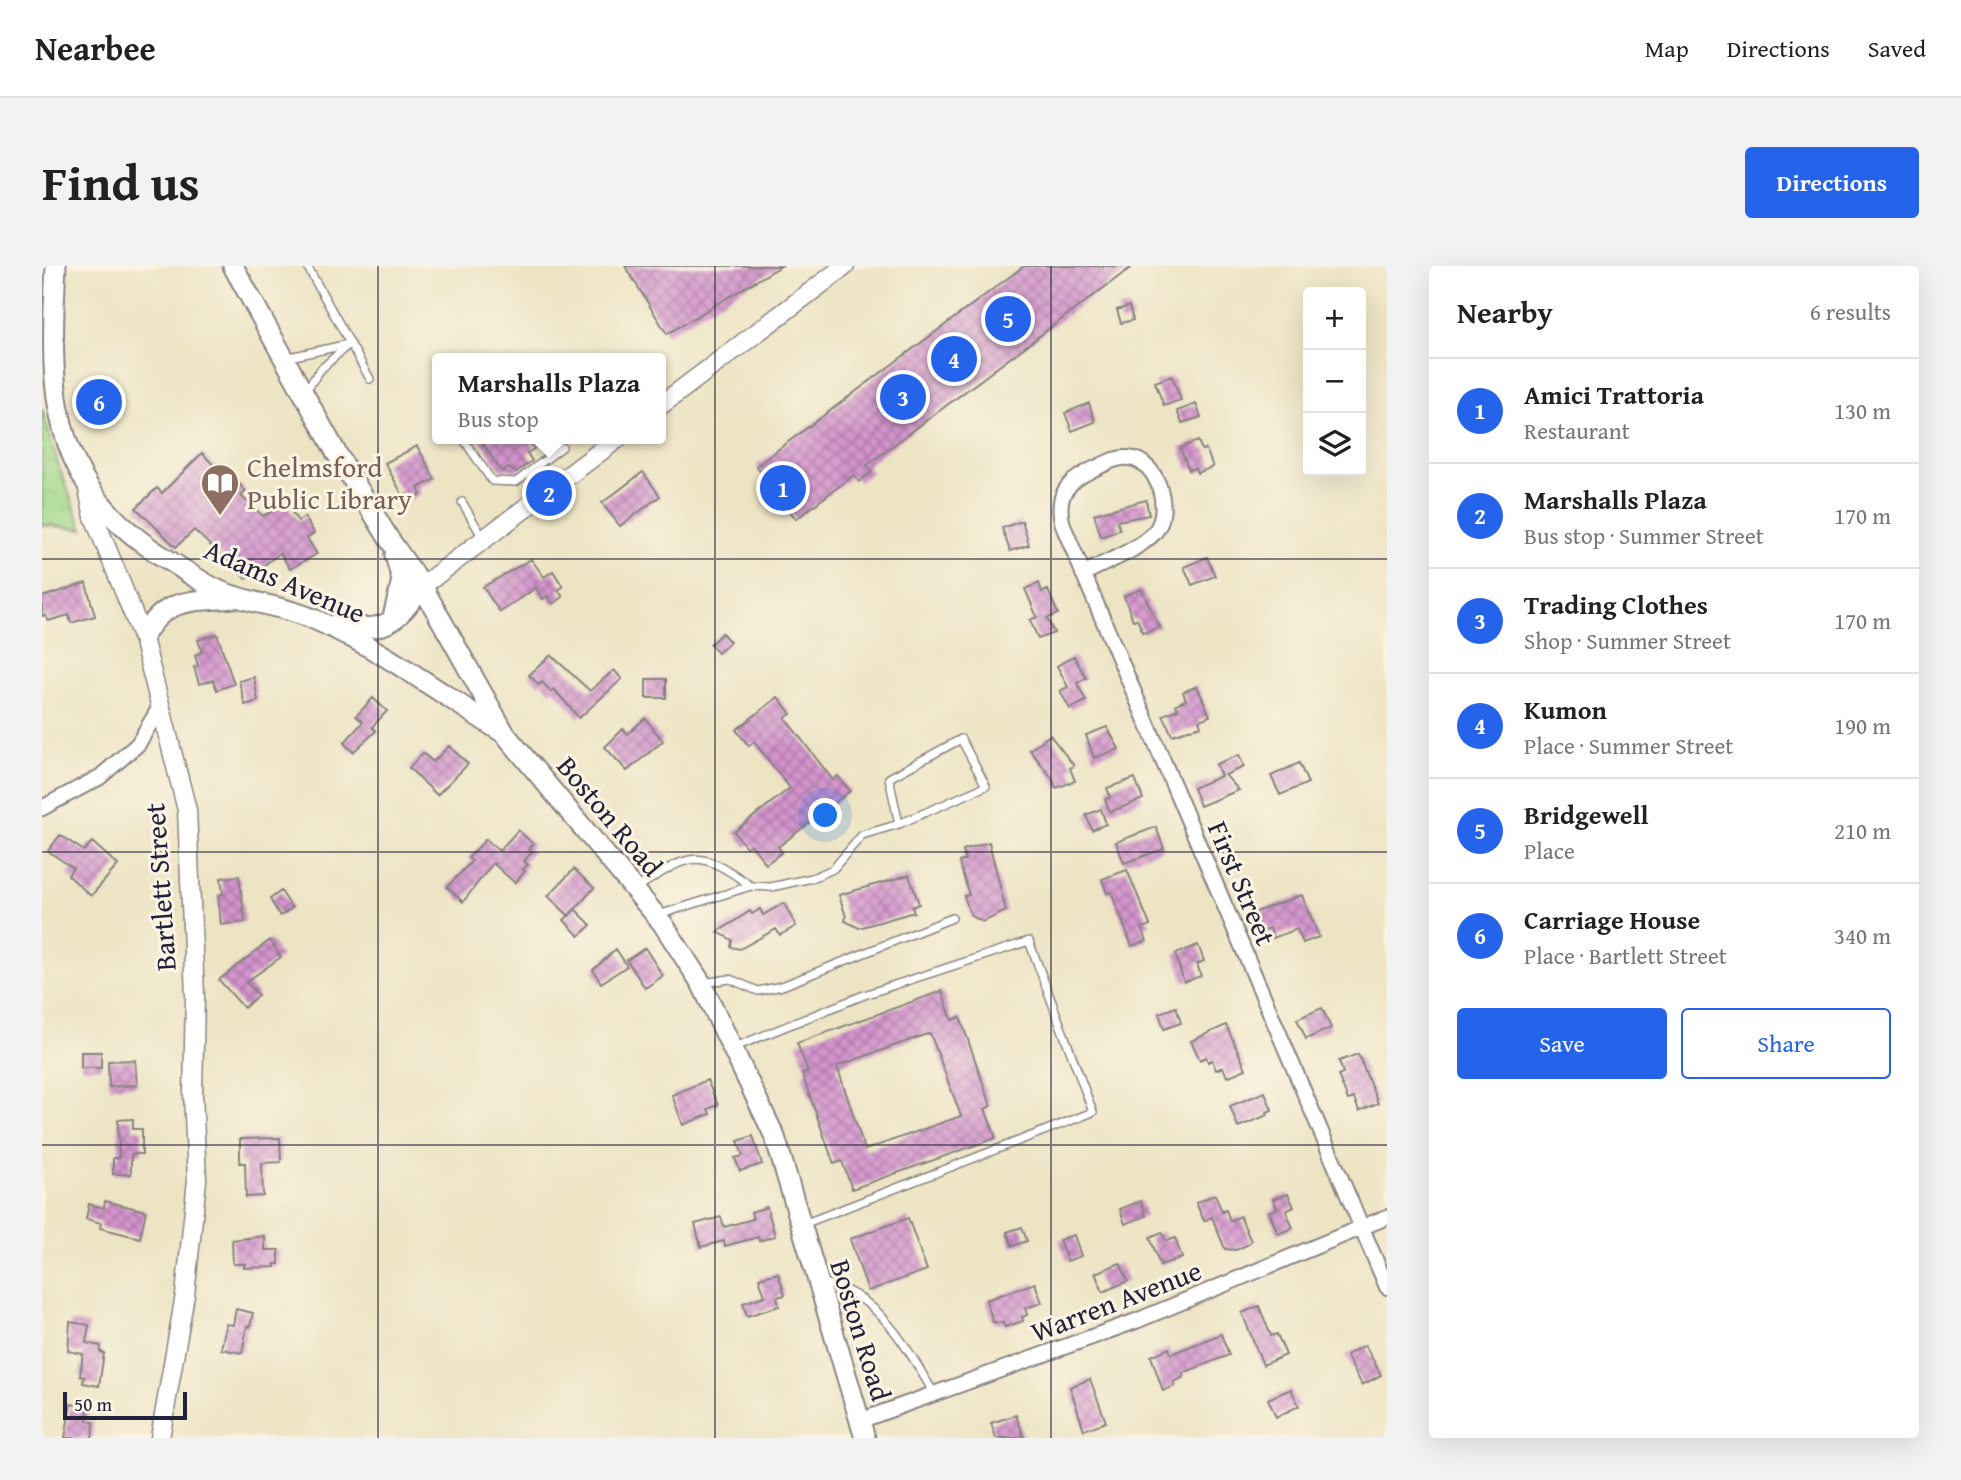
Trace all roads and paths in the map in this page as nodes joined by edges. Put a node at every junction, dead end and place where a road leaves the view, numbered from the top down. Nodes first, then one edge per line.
1 (47, 266) edge
2 (56, 266) edge
3 (233, 266) edge
4 (307, 266) edge
5 (845, 266) edge
6 (55, 290) junction
7 (349, 344) junction
8 (282, 358) junction
9 (370, 379) dead end
10 (303, 394) junction
11 (666, 401) edge
12 (467, 444) edge
13 (610, 444) edge
14 (562, 447) dead end
15 (88, 489) junction
16 (462, 502) dead end
17 (389, 539) junction
18 (484, 539) junction
19 (1083, 574) junction
20 (422, 586) junction
21 (240, 598) junction
22 (316, 620) junction
23 (392, 622) junction
24 (144, 638) junction
25 (161, 705) junction
26 (505, 734) junction
27 (42, 808) edge
28 (899, 824) junction
29 (751, 886) junction
30 (634, 889) junction
31 (656, 916) junction
32 (952, 918) dead end
33 (701, 983) junction
34 (733, 1047) junction
35 (1387, 1217) edge
36 (801, 1225) junction
37 (1362, 1227) junction
38 (818, 1283) junction
39 (1387, 1287) edge
40 (935, 1395) junction
41 (862, 1430) edge
42 (160, 1438) edge

1 - 6 main road
2 - 6 main road, Bartlett Street
3 - 8 main road, Boston Road
4 - 7 lane
5 - 11 street
6 - 15 main road, Bartlett Street
7 - 8 lane
7 - 9 lane
7 - 10 lane
8 - 10 main road, Boston Road
10 - 17 main road, Boston Road
12 - 14 lane
13 - 18 street
15 - 21 main road, Adams Avenue
15 - 24 street, Bartlett Street
16 - 18 lane
17 - 20 main road, Boston Road
17 - 23 main road
18 - 20 street
19 - 19 street, First Street
19 - 37 street, First Street
20 - 23 main road
20 - 26 main road, Boston Road
21 - 22 main road, Adams Avenue
21 - 24 main road
22 - 23 main road
22 - 26 main road, Adams Avenue
24 - 25 street, Bartlett Street
25 - 27 street
25 - 42 street, Bartlett Street
26 - 30 main road, Boston Road
28 - 28 lane
28 - 29 lane
29 - 30 lane
29 - 31 lane
30 - 31 main road, Boston Road
31 - 33 main road, Boston Road
32 - 33 lane
33 - 34 main road, Boston Road
34 - 36 main road, Boston Road
34 - 36 lane
35 - 37 street, Warren Avenue
36 - 38 main road, Boston Road
37 - 39 street, First Street
37 - 40 street, Warren Avenue
38 - 40 lane
38 - 41 main road, Boston Road
40 - 41 street, Warren Avenue

